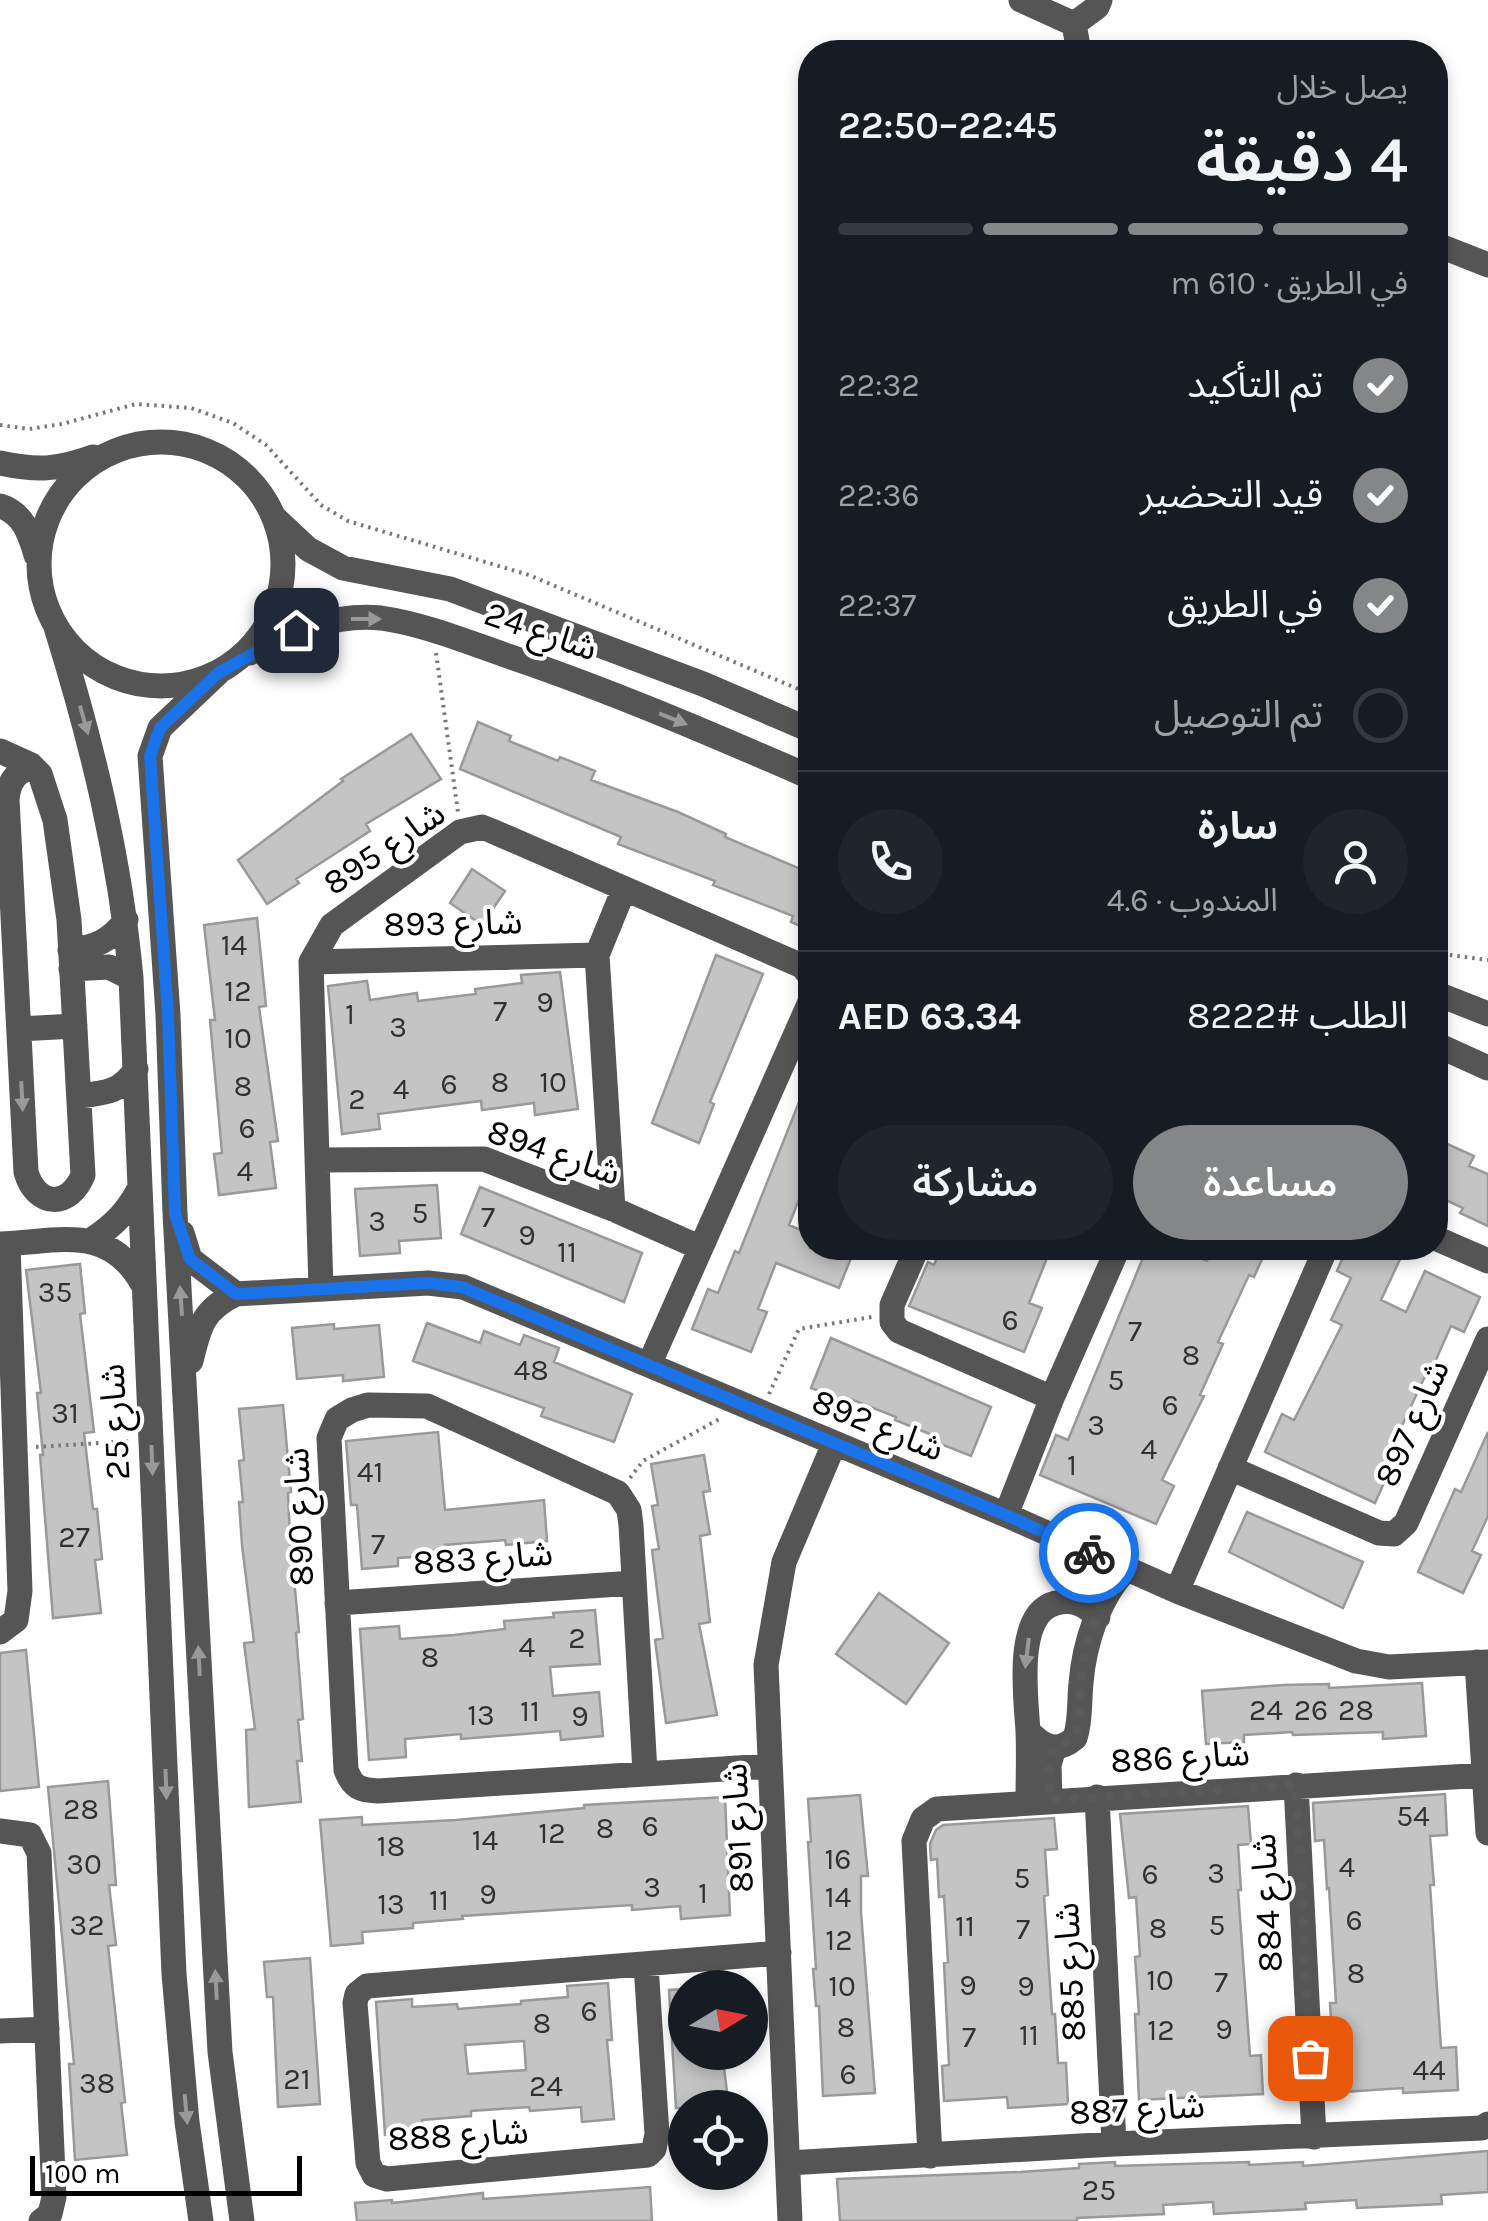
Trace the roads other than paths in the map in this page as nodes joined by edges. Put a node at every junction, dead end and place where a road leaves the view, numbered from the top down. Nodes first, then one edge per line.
1 (1021, 0) edge
2 (1100, 0) edge
3 (1074, 24) junction
4 (1077, 40) edge
5 (1448, 249) edge
6 (1488, 265) edge
7 (112, 450) junction
8 (0, 462) edge
9 (0, 506) edge
10 (276, 520) junction
11 (38, 563) junction
12 (56, 626) junction
13 (241, 658) junction
14 (218, 673) junction
15 (798, 725) edge
16 (0, 751) edge
17 (30, 765) junction
18 (798, 772) edge
19 (6, 887) edge
20 (624, 888) junction
21 (126, 920) junction
22 (597, 955) junction
23 (71, 959) junction
24 (310, 962) junction
25 (798, 964) edge
26 (131, 978) junction
27 (1448, 996) edge
28 (1448, 998) edge
29 (1488, 1000) edge
30 (1488, 1014) edge
31 (75, 1026) junction
32 (19, 1029) junction
33 (798, 1029) edge
34 (1448, 1050) edge
35 (136, 1068) junction
36 (1488, 1068) edge
37 (80, 1103) junction
38 (138, 1126) junction
39 (317, 1160) junction
40 (139, 1189) junction
41 (613, 1209) junction
42 (175, 1214) junction
43 (93, 1240) junction
44 (4, 1244) edge
45 (1448, 1244) edge
46 (701, 1248) junction
47 (912, 1260) edge
48 (1113, 1260) edge
49 (1321, 1260) edge
50 (1488, 1262) edge
51 (143, 1285) junction
52 (321, 1288) junction
53 (236, 1294) junction
54 (1488, 1340) edge
55 (649, 1365) junction
56 (187, 1389) junction
57 (1052, 1398) junction
58 (9, 1441) edge
59 (834, 1444) junction
60 (1230, 1468) junction
61 (1006, 1515) junction
62 (1097, 1557) junction
63 (1128, 1568) junction
64 (634, 1583) junction
65 (1177, 1591) junction
66 (1072, 1601) junction
67 (337, 1603) junction
68 (1098, 1617) junction
69 (0, 1632) edge
70 (1482, 1662) edge
71 (162, 1703) junction
72 (1028, 1731) junction
73 (1054, 1748) junction
74 (770, 1766) junction
75 (645, 1772) junction
76 (1485, 1775) junction
77 (1296, 1785) junction
78 (1096, 1797) junction
79 (1039, 1800) junction
80 (0, 1830) edge
81 (1488, 1833) edge
82 (211, 1902) junction
83 (779, 1954) junction
84 (646, 1965) junction
85 (47, 2029) junction
86 (0, 2031) edge
87 (1488, 2124) edge
88 (1314, 2136) junction
89 (1114, 2144) junction
90 (930, 2156) junction
91 (788, 2163) junction
92 (42, 2221) edge
93 (201, 2221) edge
94 (242, 2221) edge
95 (791, 2221) edge

1 - 3 street
2 - 3 street
3 - 4 street
5 - 6 street
7 - 8 street
7 - 10 street
7 - 11 street
9 - 11 street
10 - 13 street
10 - 15 street, شارع 24
11 - 12 street
12 - 14 street
12 -> 21 street, شارع 25
13 - 14 street
13 -> 18 street, شارع 24
14 - 42 street, شارع 25
16 - 17 street
17 - 19 street
17 - 23 street
19 - 32 street
20 - 22 street
20 - 24 street, شارع 895
20 - 25 street, شارع 895
21 - 23 street
21 - 26 street, شارع 25
22 - 24 street, شارع 893
22 - 41 street
23 - 26 street
23 - 31 street
24 - 39 street
26 - 35 street, شارع 25
27 - 29 street
28 - 30 street
31 - 32 street
31 - 37 street
32 -> 37 street
33 - 46 street
34 - 36 street
35 - 37 street
35 - 38 street, شارع 25
37 - 38 street
38 - 40 street, شارع 25
39 - 41 street, شارع 894
39 - 52 street
40 - 43 street
40 - 51 street, شارع 25
41 - 46 street, شارع 894
42 - 53 street
56 -> 42 street, شارع 25
43 - 44 street
43 - 51 street
44 - 58 street
45 - 50 street
46 - 55 street
47 - 57 street
48 - 57 street
49 - 60 street
51 - 56 street
51 -> 71 street, شارع 25
52 - 53 street, شارع 892
52 - 55 street, شارع 892
53 - 56 street
54 - 60 street, شارع 897
55 - 59 street, شارع 892
82 -> 56 street, شارع 25
57 - 61 street
58 - 69 street
59 - 61 street, شارع 892
59 - 74 street, شارع 891
60 - 65 street
61 - 62 street, شارع 892
62 - 63 street, شارع 892
62 - 66 street
63 - 65 street, شارع 892
63 - 68 street
64 - 67 street, شارع 883
64 - 67 street, شارع 890
64 - 75 street
65 - 70 street, شارع 892
66 - 68 street
66 -> 72 street
67 - 75 street, شارع 890
68 - 73 street
70 - 76 street
71 - 82 street
71 -> 93 street, شارع 25
72 - 73 street
72 - 79 street
73 - 79 street
74 - 75 street, شارع 890
74 - 83 street, شارع 891
76 - 77 street, شارع 886
76 - 81 street
77 - 78 street, شارع 886
77 - 88 street, شارع 884
78 - 79 street, شارع 886
78 - 89 street, شارع 885
79 - 90 street, شارع 886
80 - 85 street
94 -> 82 street, شارع 25
83 - 84 street, شارع 888
83 - 91 street, شارع 891
84 - 84 street, شارع 888
85 - 86 street
85 - 92 street
87 - 88 street, شارع 887
88 - 89 street, شارع 887
89 - 90 street, شارع 887
90 - 91 street, شارع 887
91 - 95 street, شارع 891

